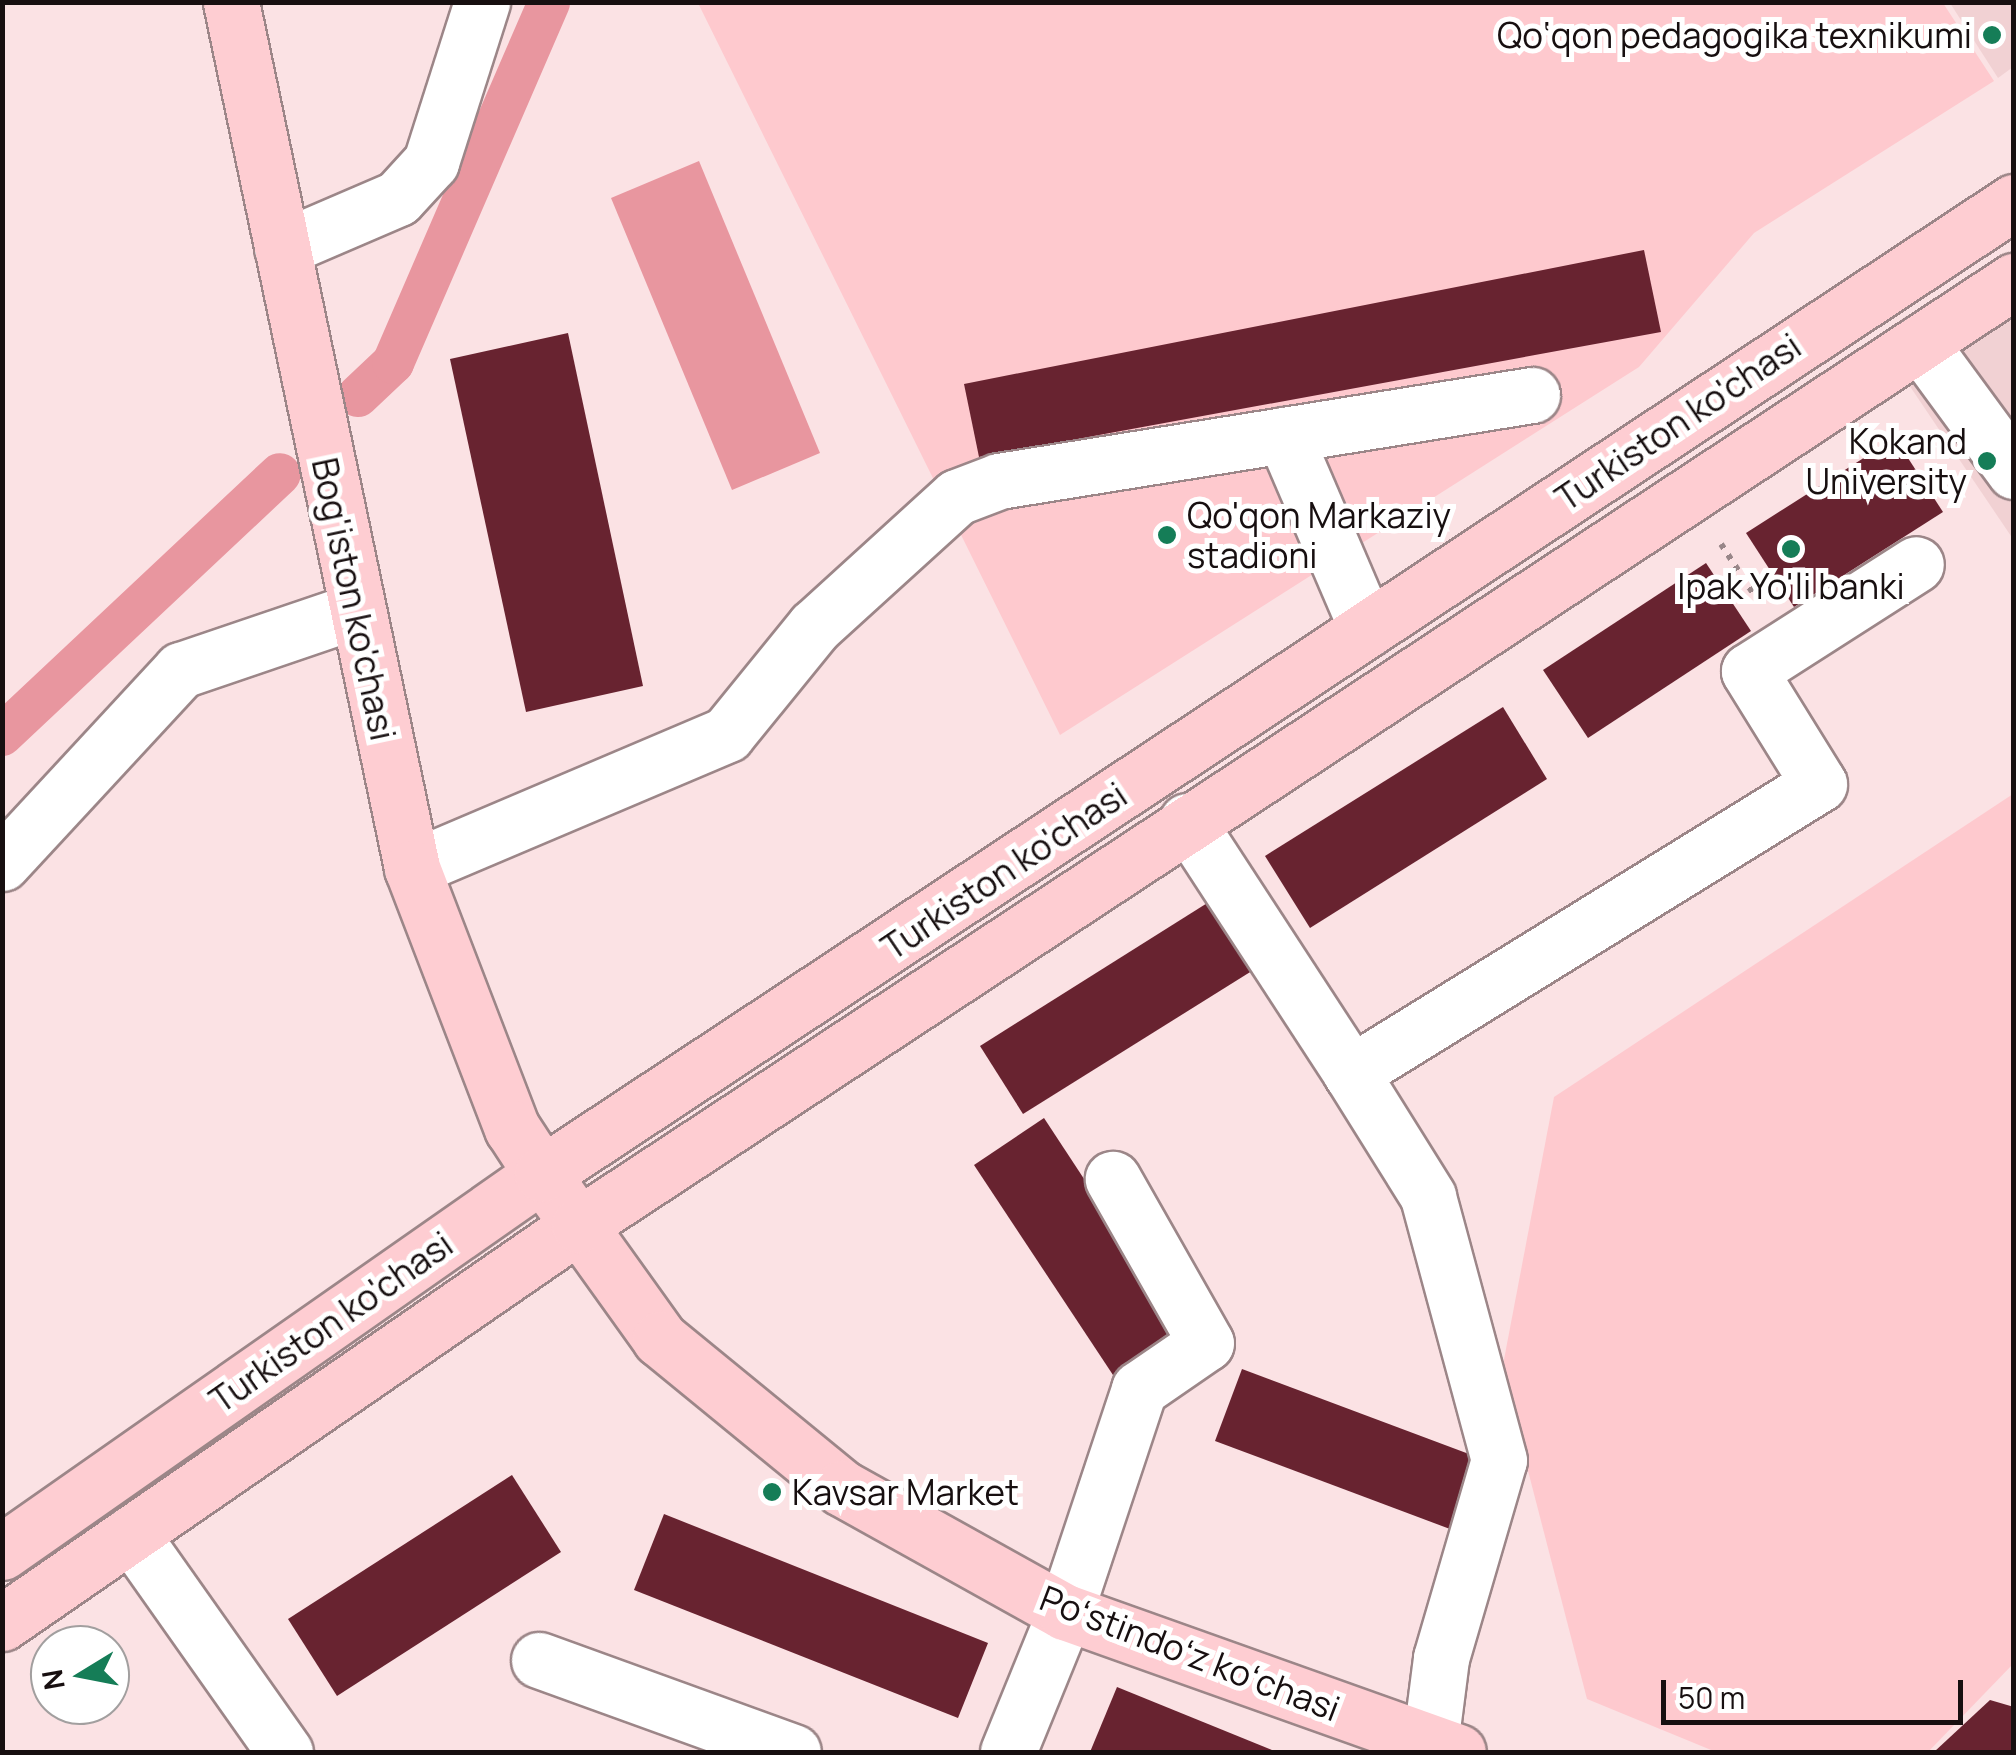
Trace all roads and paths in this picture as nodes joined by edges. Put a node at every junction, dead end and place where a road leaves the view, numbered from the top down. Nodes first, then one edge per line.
1 (231, 2) edge
2 (482, 2) edge
3 (2014, 202) edge
4 (282, 248) junction
5 (2014, 281) edge
6 (1920, 343) junction
7 (1532, 396) dead end
8 (1284, 435) junction
9 (2014, 471) edge
10 (1721, 544) dead end
11 (1916, 564) dead end
12 (354, 611) junction
13 (1367, 629) junction
14 (1788, 646) junction
15 (1187, 821) junction
16 (2, 863) edge
17 (412, 868) junction
18 (1351, 1073) junction
19 (542, 1174) junction
20 (1113, 1179) dead end
21 (580, 1225) junction
22 (132, 1534) junction
23 (2, 1552) edge
24 (1066, 1612) junction
25 (2, 1624) edge
26 (538, 1660) dead end
27 (1439, 1749) edge
28 (285, 1752) edge
29 (793, 1752) edge
30 (1008, 1752) edge

1 - 4 main road, Bog'iston ko'chasi
2 - 4 street
3 - 13 main road, Turkiston ko'chasi
4 - 12 main road, Bog'iston ko'chasi
5 - 6 main road, Turkiston ko'chasi
6 - 9 street
6 - 15 main road, Turkiston ko'chasi
7 - 8 street
8 - 13 street
8 - 17 street
10 - 14 path
11 - 14 street
12 - 16 street
12 - 17 main road, Bog'iston ko'chasi
13 - 19 main road, Turkiston ko'chasi
14 - 18 street
15 - 18 street
15 - 21 main road, Turkiston ko'chasi
17 - 19 main road, Bog'iston ko'chasi
18 - 27 street
19 - 21 main road, Poʻstindoʻz koʻchasi
19 - 23 main road, Turkiston ko'chasi
20 - 24 street
21 - 22 main road, Turkiston ko'chasi
21 - 24 main road, Poʻstindoʻz koʻchasi
22 - 25 main road, Turkiston ko'chasi
22 - 28 street
24 - 27 main road, Poʻstindoʻz koʻchasi
24 - 30 street
26 - 29 street

